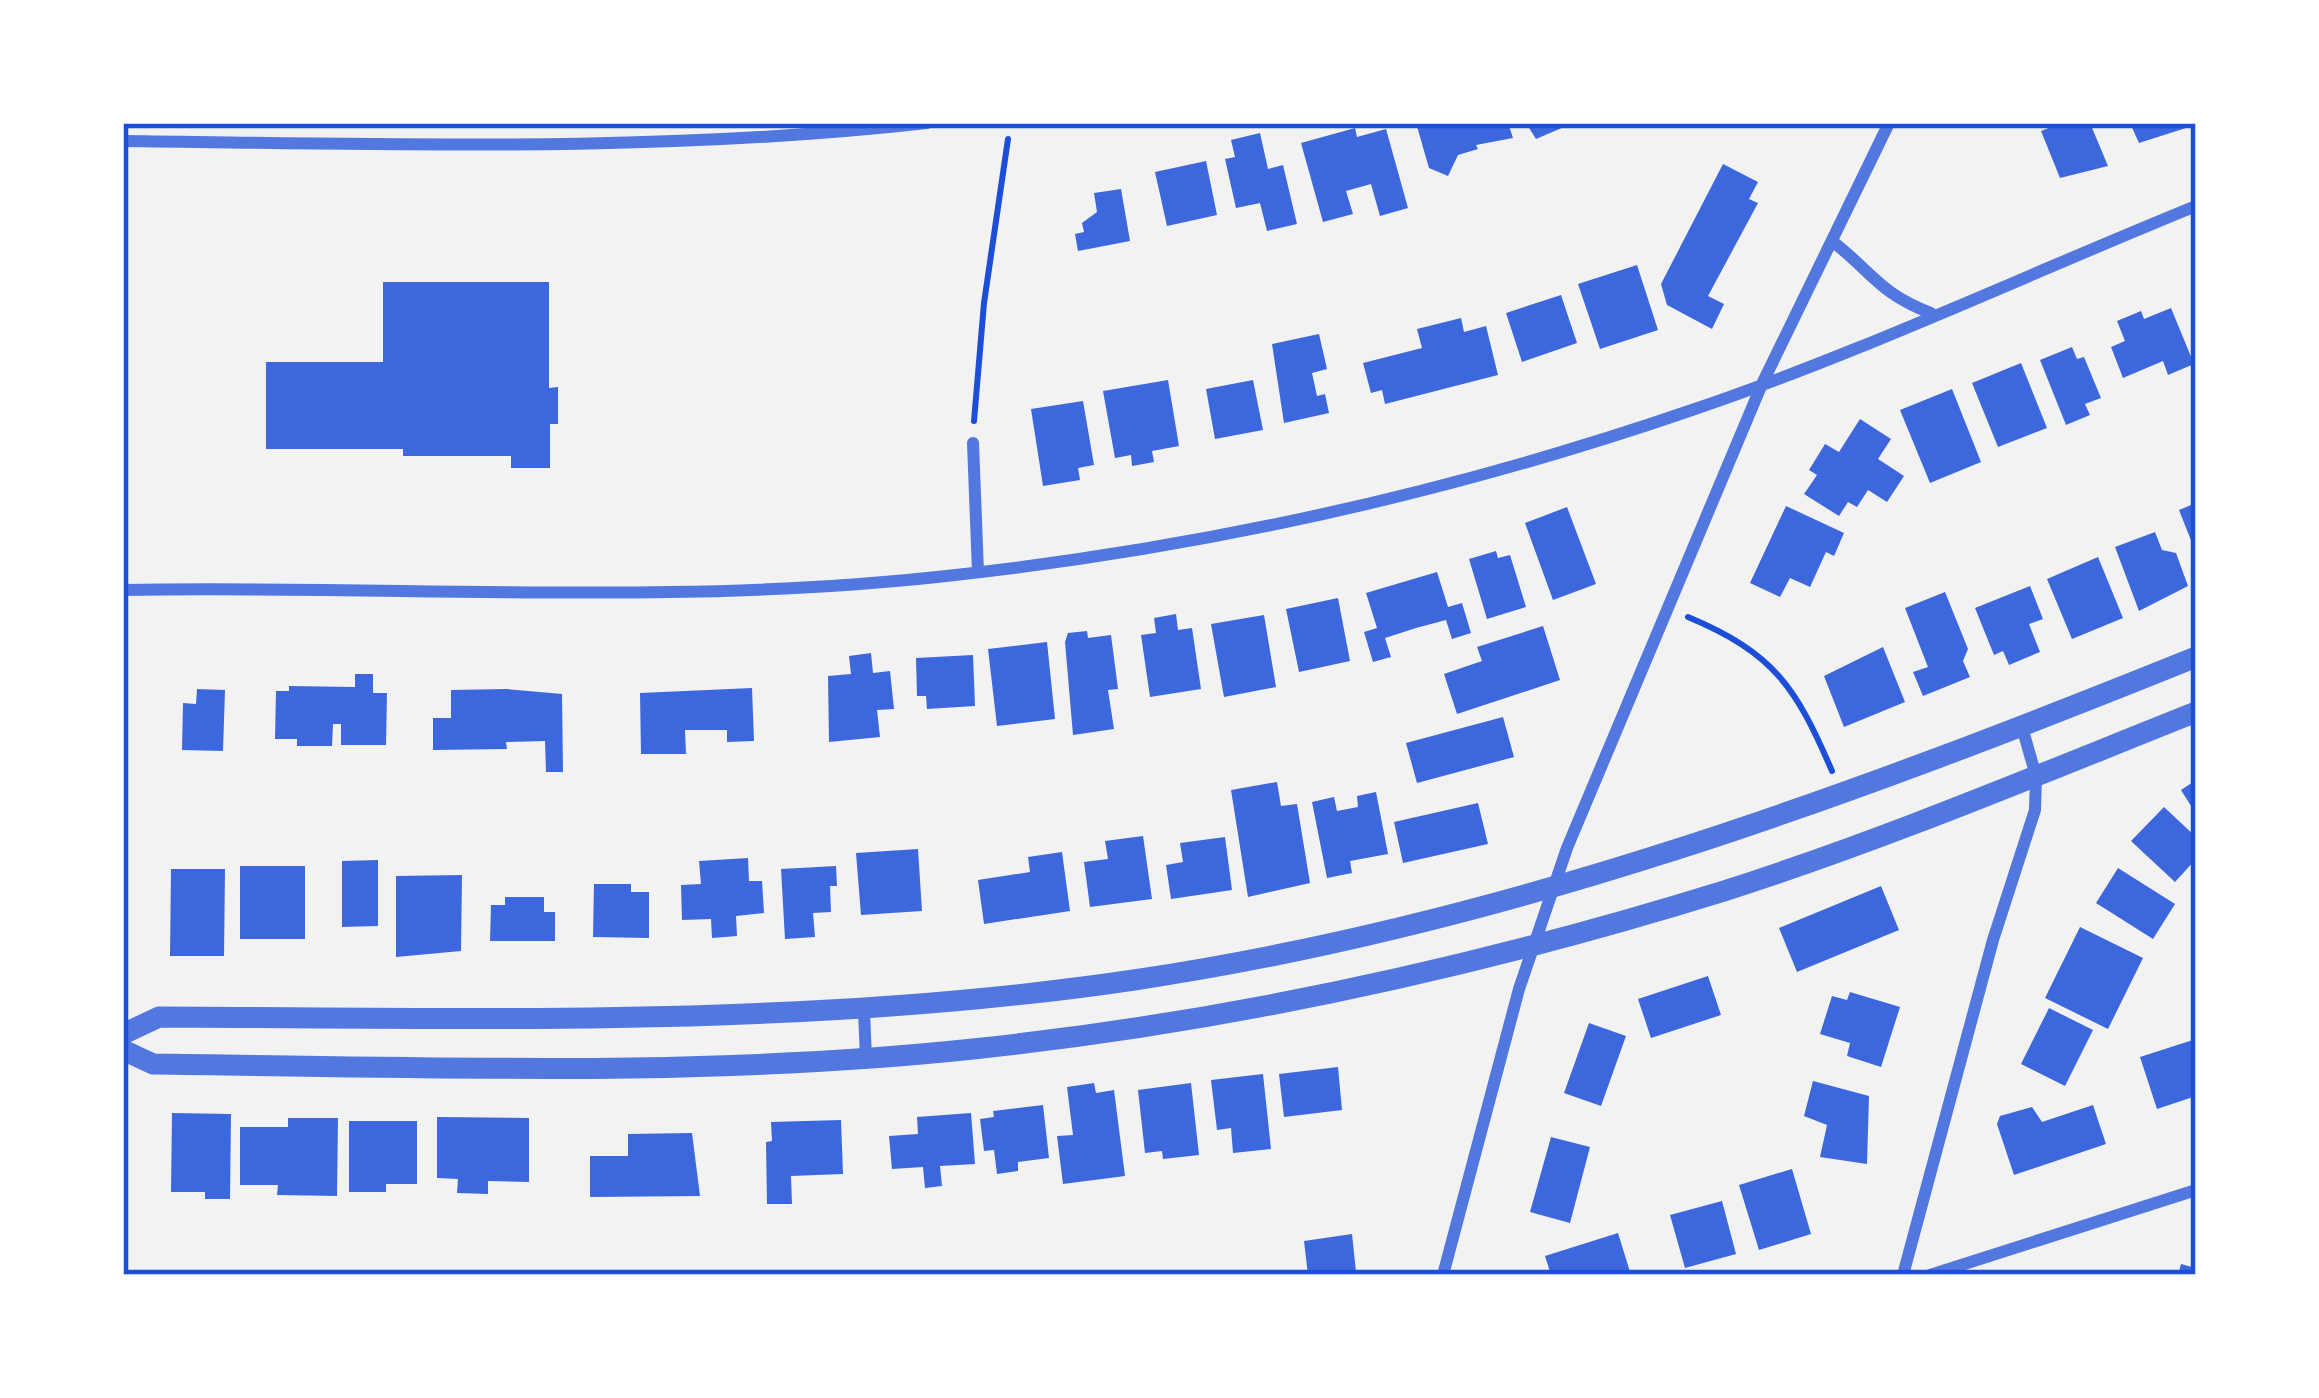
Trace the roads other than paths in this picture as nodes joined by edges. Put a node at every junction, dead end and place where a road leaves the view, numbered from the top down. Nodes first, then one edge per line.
1 (927, 123) edge
2 (1889, 123) edge
3 (123, 141) edge
4 (2196, 206) edge
5 (1832, 241) junction
6 (1932, 314) junction
7 (1762, 384) junction
8 (973, 443) dead end
9 (978, 572) junction
10 (123, 590) edge
11 (2196, 657) edge
12 (2196, 712) edge
13 (2022, 727) junction
14 (2036, 776) junction
15 (1551, 890) junction
16 (1532, 946) junction
17 (864, 1011) junction
18 (123, 1034) edge
19 (123, 1050) edge
20 (866, 1059) junction
21 (2196, 1190) edge
22 (1443, 1275) edge
23 (1903, 1275) edge
24 (1930, 1275) edge

1 - 3 street
2 - 5 street
4 - 6 street
5 - 6 street
5 - 7 street
6 - 7 street
7 - 9 street
7 - 15 street
8 - 9 street
9 - 10 street
11 - 13 street
12 - 14 street
13 - 14 street
13 - 15 street
14 - 16 street
14 - 23 street
15 - 16 street
15 - 17 street
16 - 20 street
16 - 22 street
17 - 18 street
17 - 20 street
19 - 20 street
21 - 24 street

